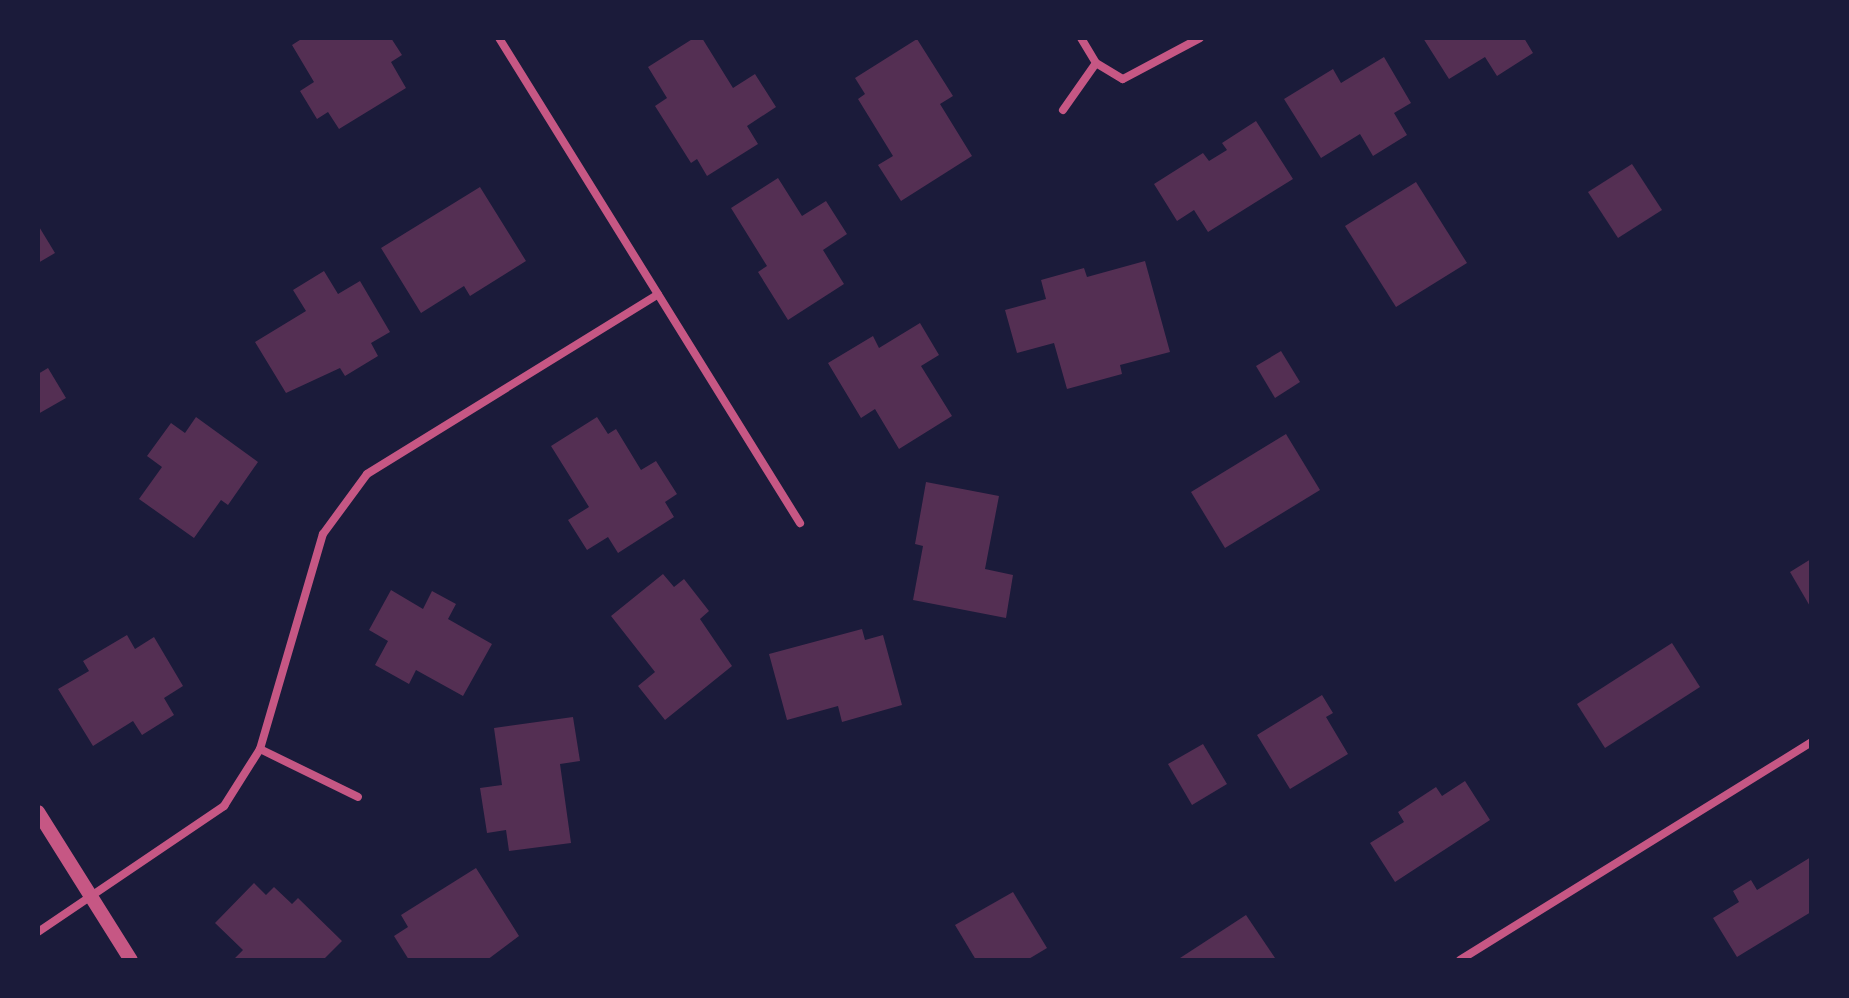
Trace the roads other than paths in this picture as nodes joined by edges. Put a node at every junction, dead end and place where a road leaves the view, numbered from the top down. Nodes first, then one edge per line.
1 (499, 38) edge
2 (1081, 38) edge
3 (1200, 38) edge
4 (1096, 63) junction
5 (1063, 110) dead end
6 (658, 294) junction
7 (800, 523) dead end
8 (1811, 742) edge
9 (260, 749) junction
10 (358, 797) dead end
11 (38, 812) edge
12 (92, 898) junction
13 (38, 932) edge
14 (131, 960) edge
15 (1460, 960) edge

1 - 6 street
2 - 4 street
3 - 4 street
4 - 5 street
6 - 7 street
6 - 9 street
8 - 15 street
9 - 10 street
9 - 12 street
11 - 12 street
12 - 13 street
12 - 14 street

